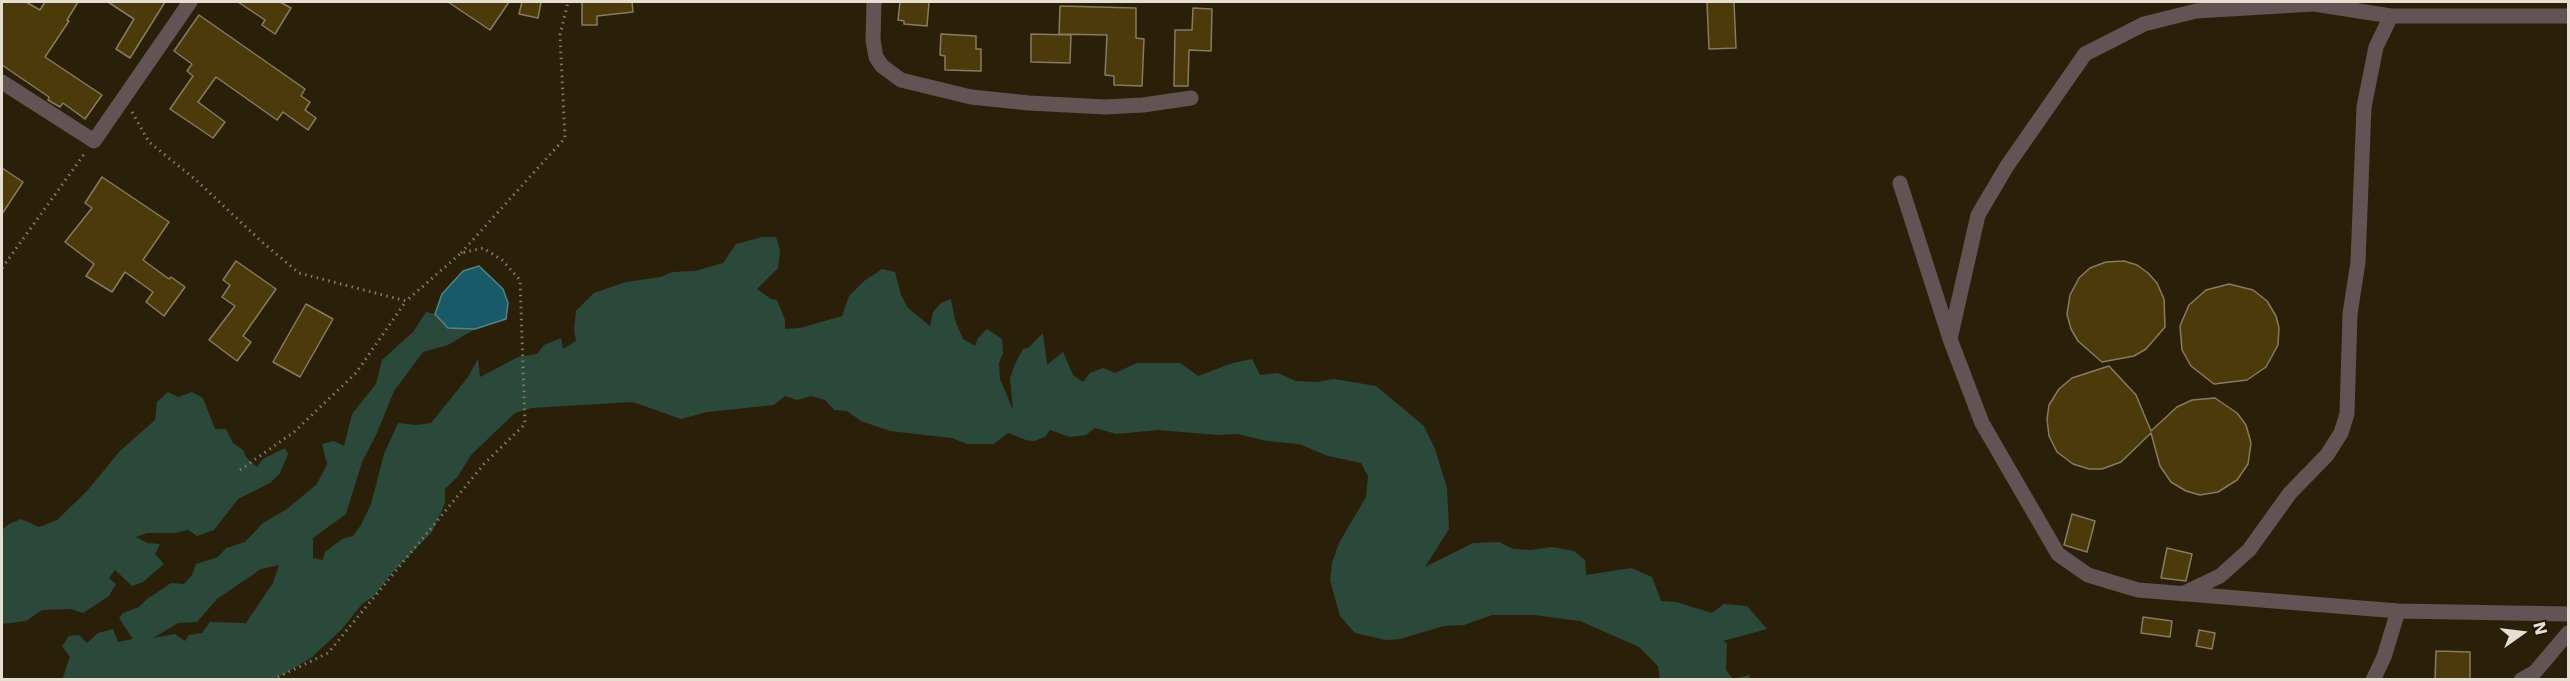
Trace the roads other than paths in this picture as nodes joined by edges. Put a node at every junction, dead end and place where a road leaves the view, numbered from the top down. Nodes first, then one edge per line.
1 (190, 2) edge
2 (874, 2) edge
3 (2439, 8) edge
4 (2391, 16) junction
5 (2568, 16) edge
6 (2, 82) edge
7 (1191, 98) dead end
8 (1900, 183) dead end
9 (1950, 339) junction
10 (2181, 594) junction
11 (2398, 611) junction
12 (2568, 614) edge
13 (2568, 633) edge
14 (2373, 680) edge
15 (2521, 680) edge

1 - 6 street
2 - 7 street
3 - 4 street
3 - 5 street
4 - 9 street
4 - 10 street
8 - 9 street
9 - 10 street
10 - 11 street
11 - 12 street
11 - 14 street
13 - 15 street

